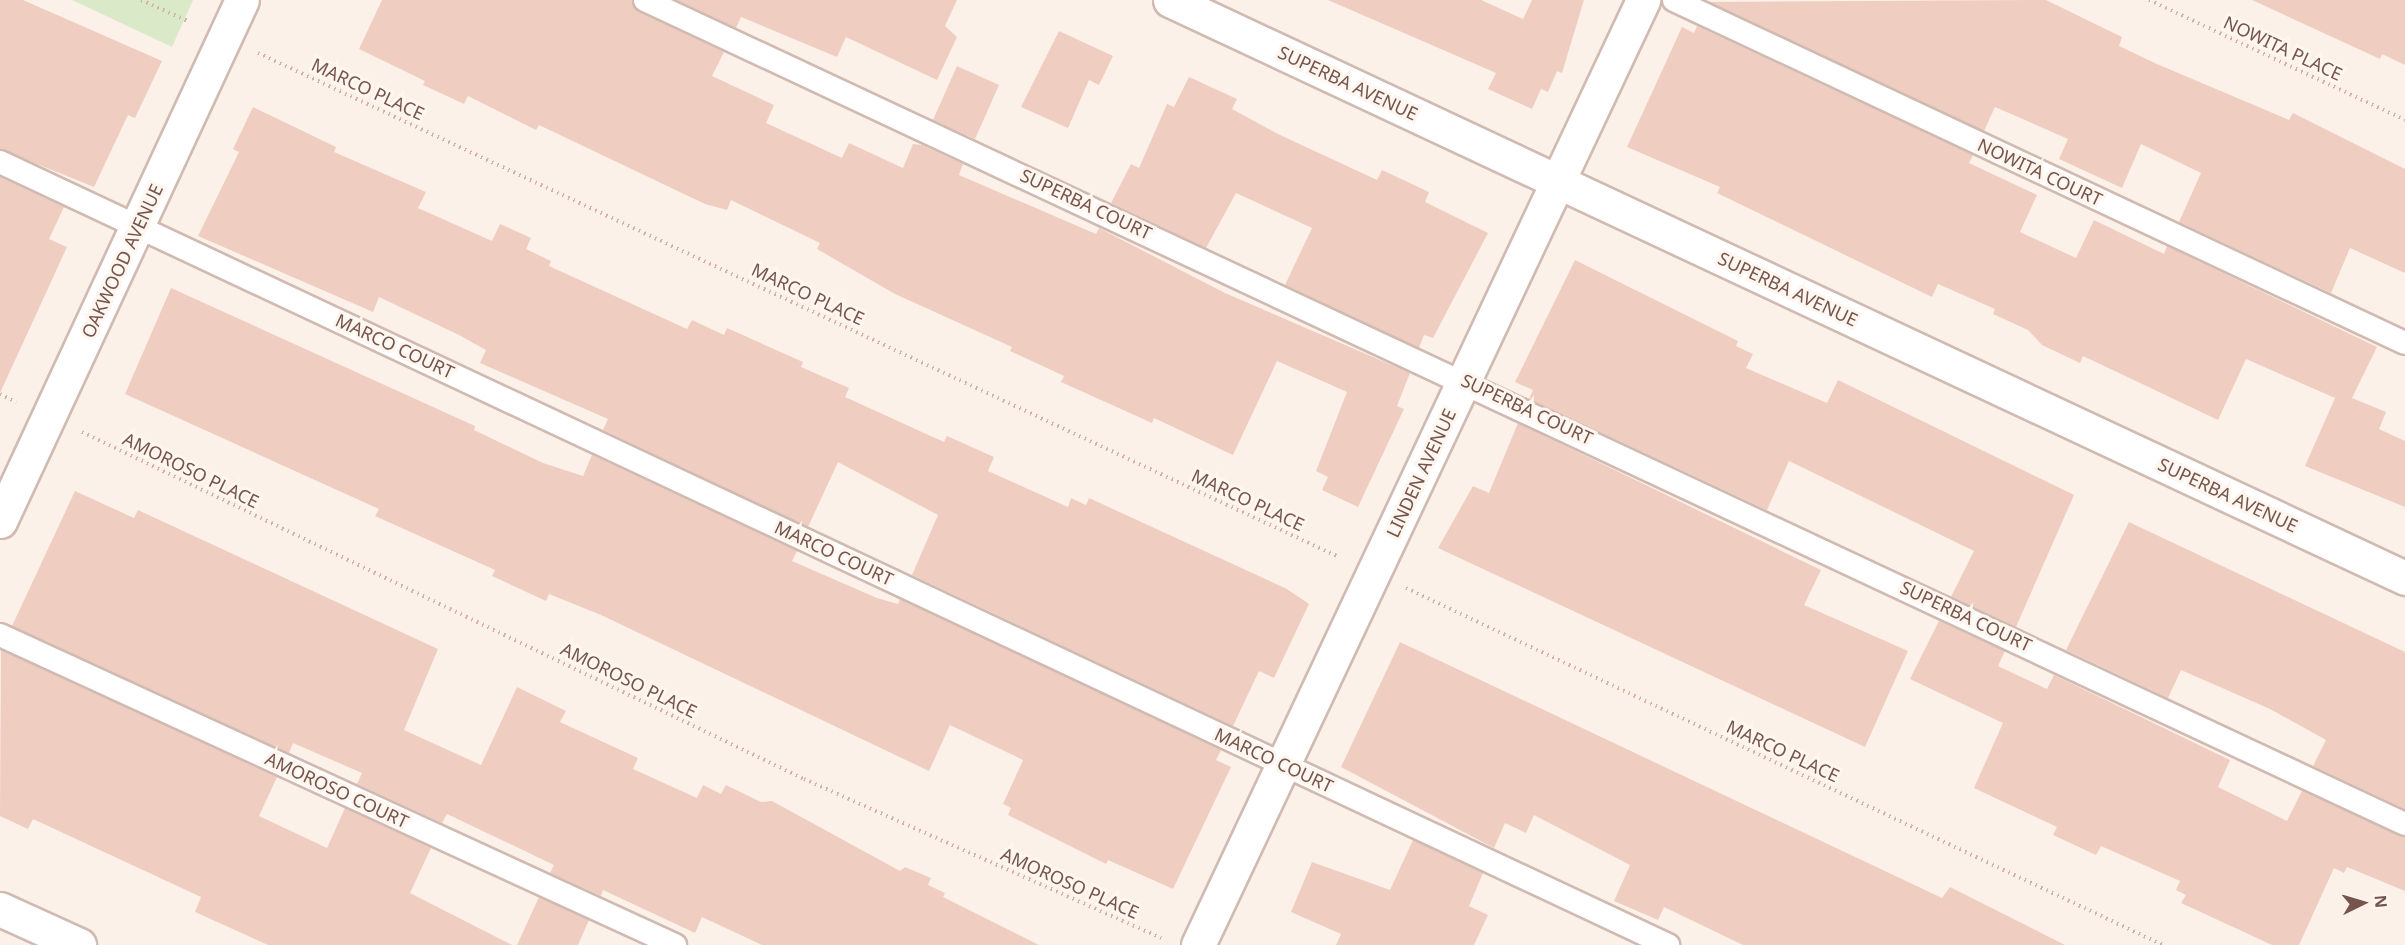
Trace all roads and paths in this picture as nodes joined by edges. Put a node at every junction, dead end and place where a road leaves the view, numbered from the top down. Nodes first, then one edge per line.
1 (141, 0) edge
2 (242, 0) edge
3 (645, 0) edge
4 (1170, 0) edge
5 (1643, 0) edge
6 (1674, 0) edge
7 (2149, 0) edge
8 (198, 25) dead end
9 (252, 50) dead end
10 (2405, 120) edge
11 (0, 162) edge
12 (1559, 181) junction
13 (138, 225) junction
14 (2405, 343) edge
15 (1464, 379) junction
16 (76, 430) dead end
17 (0, 521) edge
18 (1344, 560) dead end
19 (2405, 578) edge
20 (1399, 585) dead end
21 (0, 635) edge
22 (1284, 765) junction
23 (2405, 824) edge
24 (0, 909) edge
25 (1184, 943) edge
26 (79, 945) edge
27 (675, 945) edge
28 (1668, 945) edge
29 (2163, 945) edge

1 - 8 path
2 - 13 street, OAKWOOD AVENUE
3 - 15 lane, SUPERBA COURT
4 - 12 street, SUPERBA AVENUE
5 - 12 street, LINDEN AVENUE
6 - 14 lane, NOWITA COURT
7 - 10 path, NOWITA PLACE
9 - 18 path, MARCO PLACE
11 - 13 lane, MARCO COURT
12 - 15 street, LINDEN AVENUE
12 - 19 street, SUPERBA AVENUE
13 - 17 street, OAKWOOD AVENUE
13 - 22 lane, MARCO COURT
15 - 22 street, LINDEN AVENUE
15 - 23 lane, SUPERBA COURT
16 - 25 path, AMOROSO PLACE
20 - 29 path, MARCO PLACE
21 - 27 lane, AMOROSO COURT
22 - 25 street, LINDEN AVENUE
22 - 28 lane, MARCO COURT
24 - 26 street

